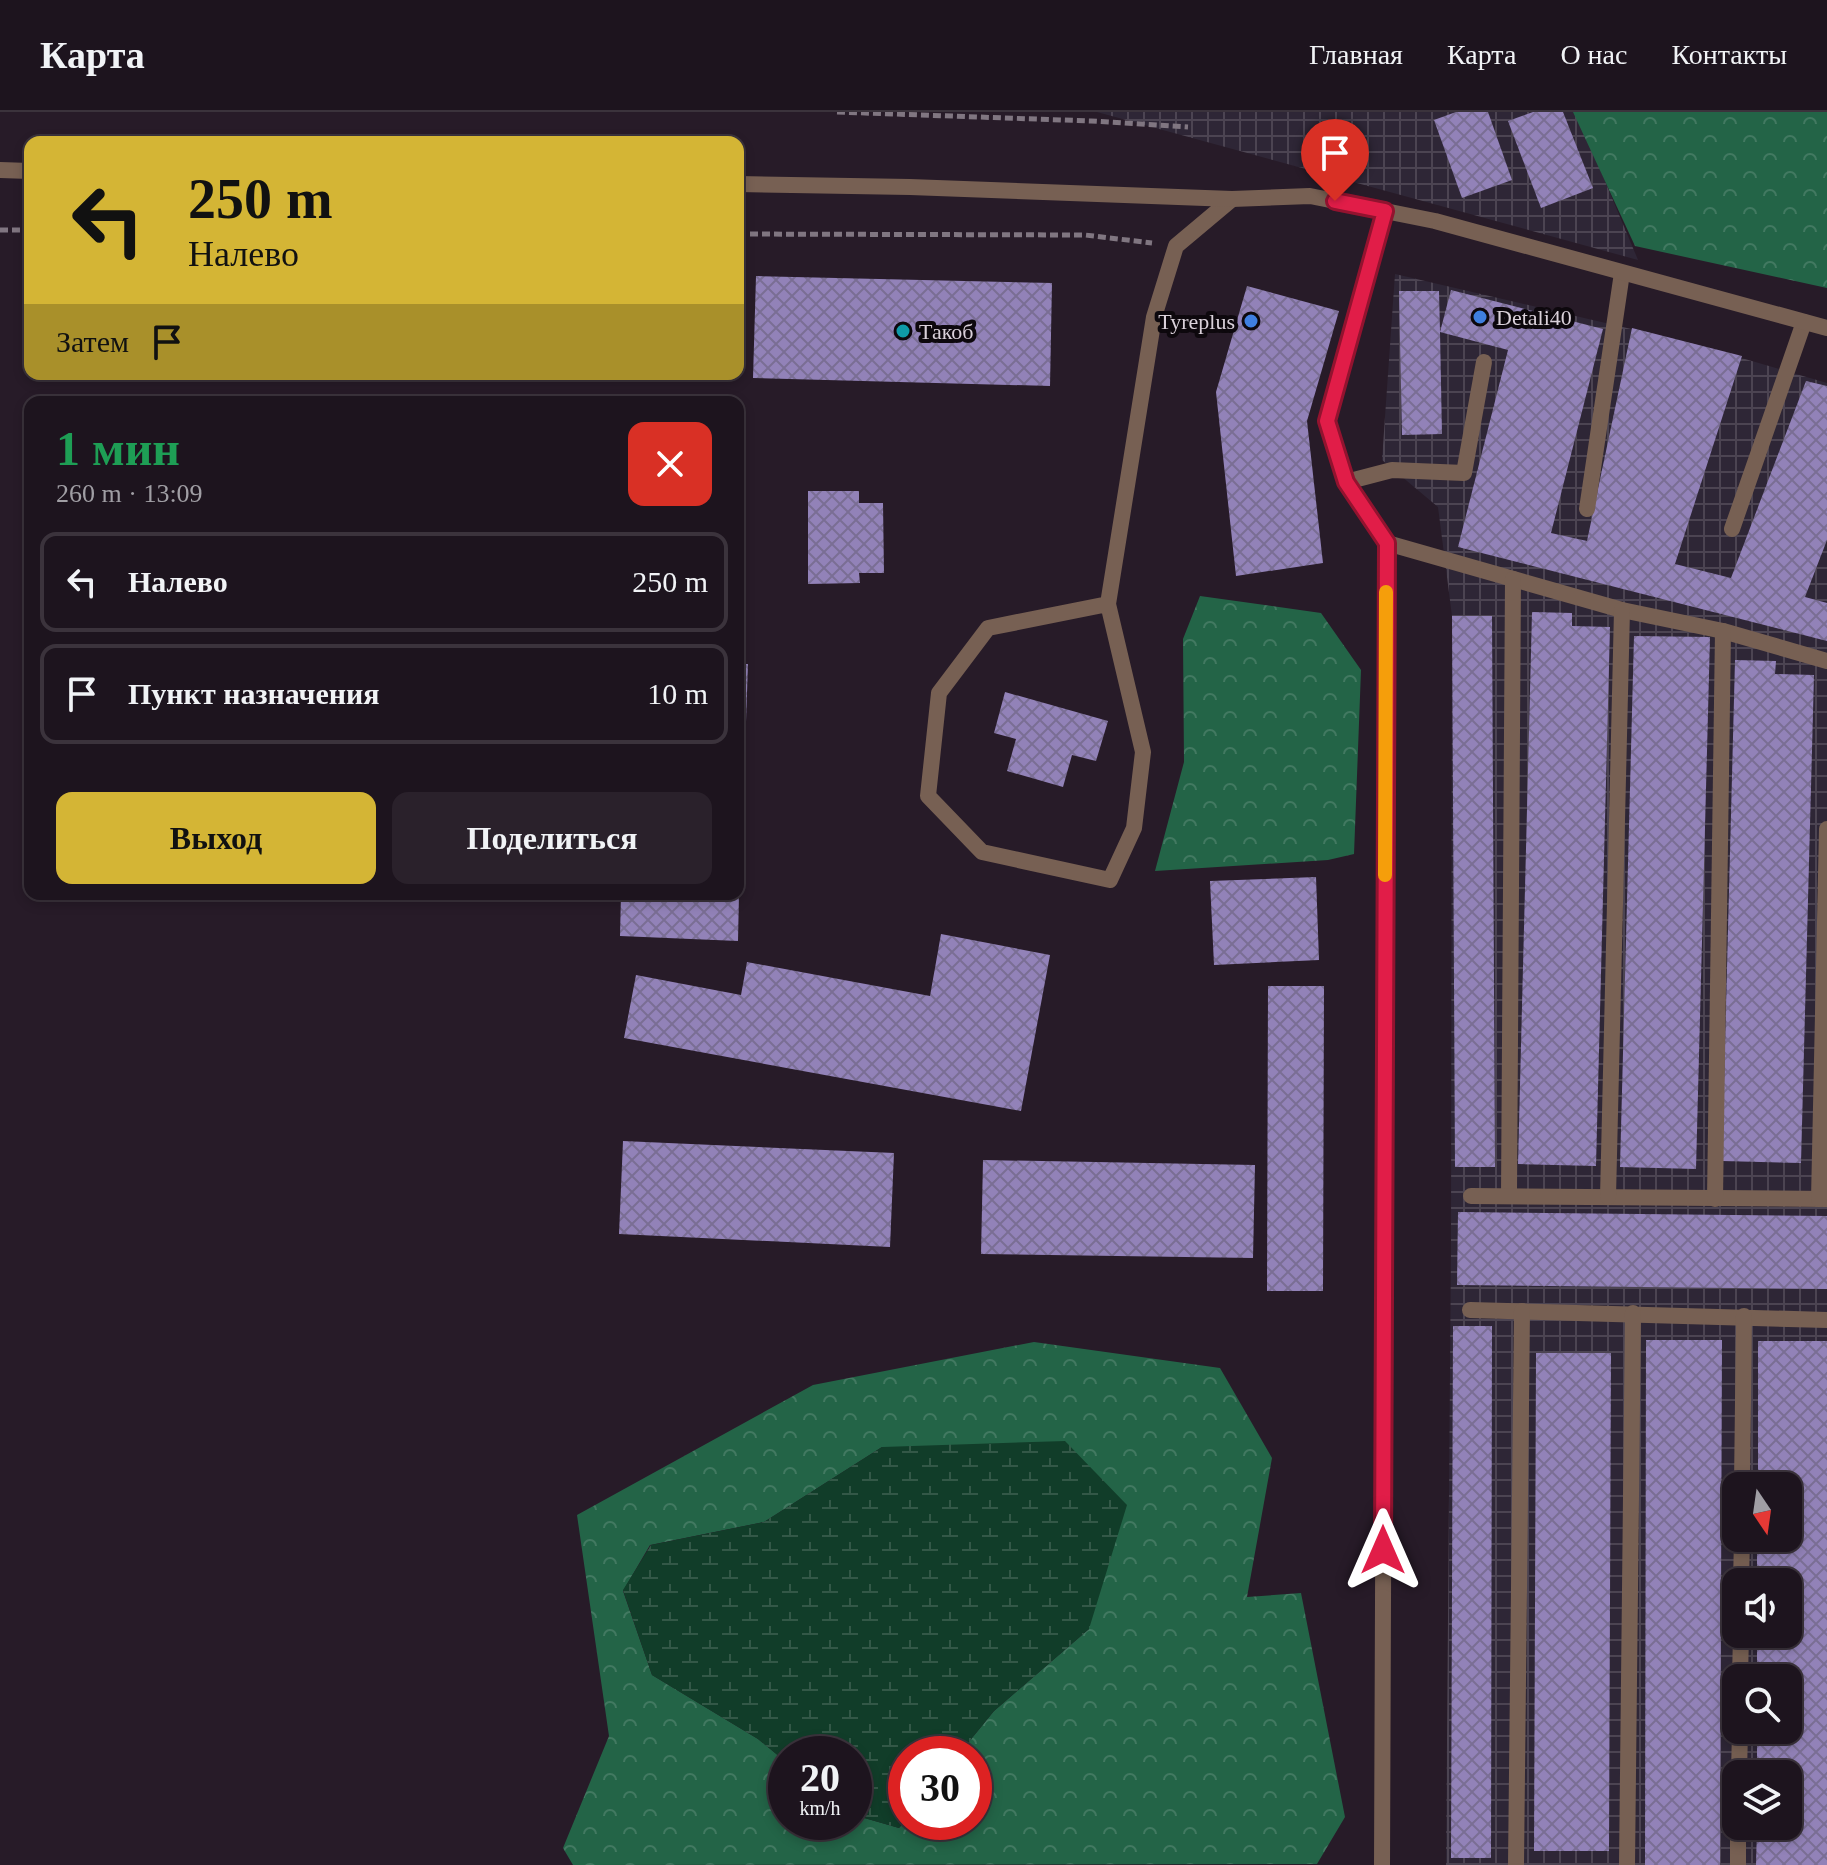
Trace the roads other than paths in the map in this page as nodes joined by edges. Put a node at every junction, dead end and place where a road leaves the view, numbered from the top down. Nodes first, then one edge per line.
1 (0, 170) edge
2 (24, 171) edge
3 (744, 184) edge
4 (1232, 199) junction
5 (1385, 211) junction
6 (1622, 273) junction
7 (1804, 322) junction
8 (1827, 328) edge
9 (1484, 362) dead end
10 (1346, 482) junction
11 (1587, 509) dead end
12 (1732, 529) dead end
13 (1387, 543) junction
14 (1513, 579) junction
15 (1108, 604) junction
16 (1622, 610) junction
17 (1723, 631) junction
18 (1827, 661) edge
19 (1827, 829) edge
20 (1509, 1194) junction
21 (1471, 1196) dead end
22 (1608, 1197) junction
23 (1715, 1199) junction
24 (1823, 1199) edge
25 (1470, 1310) dead end
26 (1522, 1311) junction
27 (1633, 1313) junction
28 (1744, 1316) junction
29 (1827, 1320) edge
30 (1742, 1472) edge
31 (1738, 1840) edge
32 (1382, 1865) edge
33 (1516, 1865) edge
34 (1627, 1865) edge
35 (1738, 1865) edge

1 - 2 street
3 - 4 street
4 - 5 street
4 - 15 street
5 - 6 street
5 - 10 street
6 - 7 street
6 - 11 street
7 - 8 street
7 - 12 street
9 - 10 street
10 - 13 street
13 - 14 street
13 - 32 street
14 - 16 street
14 - 20 street
15 - 15 street
16 - 17 street
16 - 22 street
17 - 18 street
17 - 23 street
19 - 24 street
20 - 21 street
20 - 22 street
22 - 23 street
23 - 24 street
25 - 26 street
26 - 27 street
26 - 33 street
27 - 28 street
27 - 34 street
28 - 29 street
28 - 30 street
31 - 35 street

